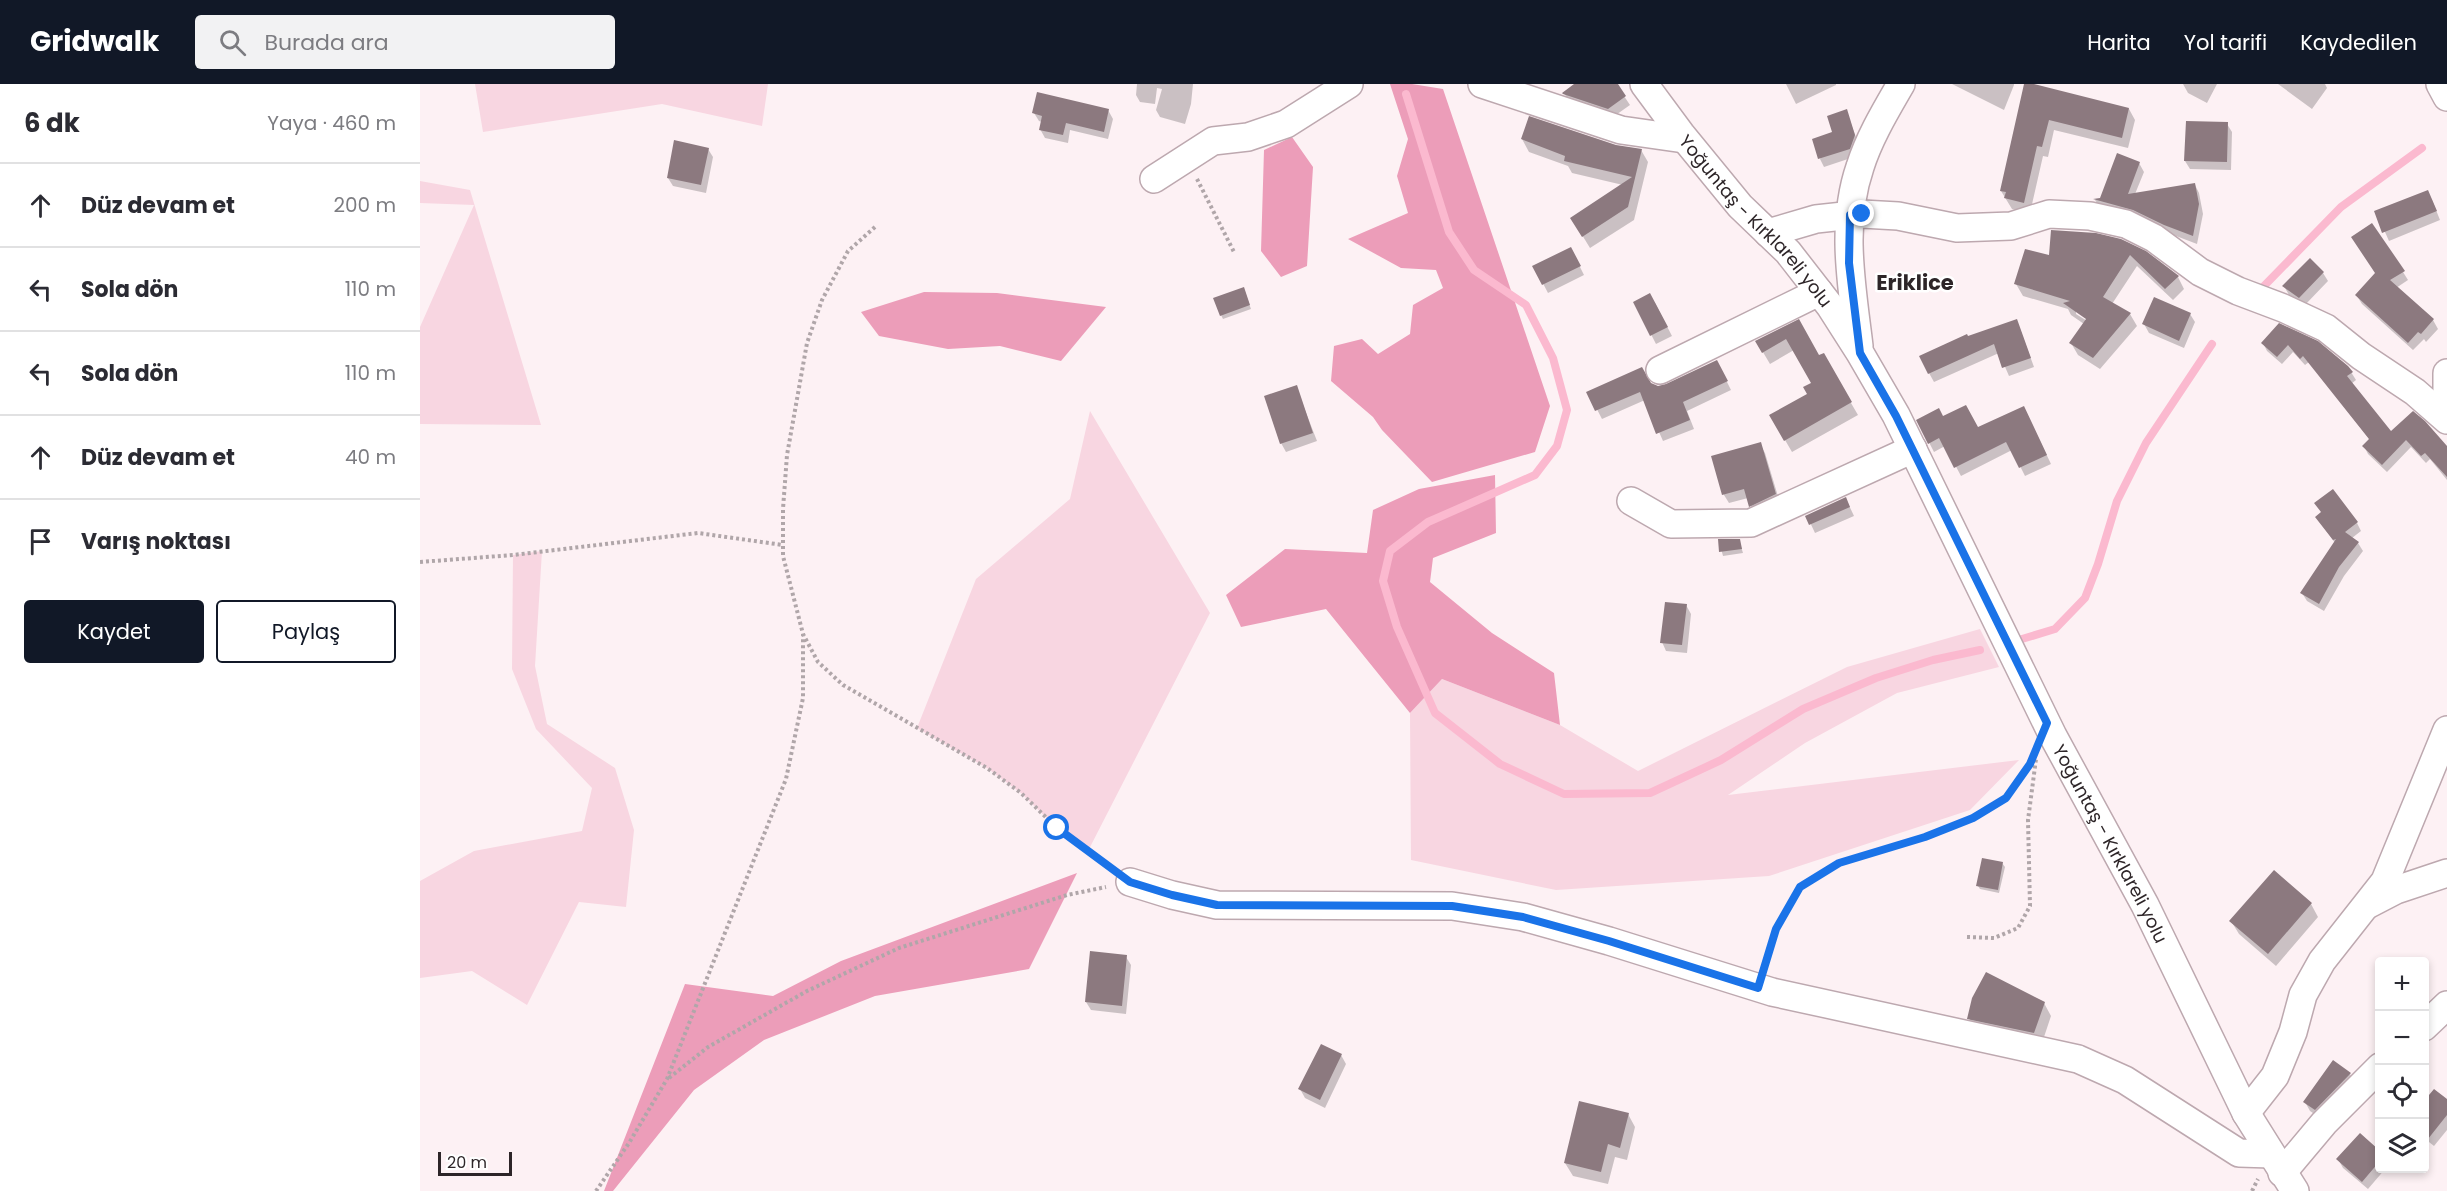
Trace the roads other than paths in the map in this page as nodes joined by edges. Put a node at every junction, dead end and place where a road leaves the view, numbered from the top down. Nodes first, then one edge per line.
1 (1349, 84) edge
2 (1482, 84) edge
3 (1644, 84) edge
4 (1901, 84) edge
5 (2440, 84) edge
6 (2447, 97) edge
7 (1684, 139) junction
8 (1154, 179) dead end
9 (1850, 215) junction
10 (1768, 233) junction
11 (1819, 292) junction
12 (1860, 353) junction
13 (1660, 370) dead end
14 (2447, 373) edge
15 (2447, 398) edge
16 (2447, 420) edge
17 (1913, 449) junction
18 (1631, 501) dead end
19 (2447, 730) edge
20 (2447, 873) edge
21 (1130, 882) road end
22 (2368, 905) junction
23 (2447, 1005) edge
24 (2429, 1022) edge
25 (2375, 1071) edge
26 (2246, 1113) junction
27 (2283, 1173) edge

1 - 8 street
2 - 7 street
3 - 7 street, Yoğuntaş - Kırklareli yolu
4 - 9 street
5 - 6 street
7 - 10 street, Yoğuntaş - Kırklareli yolu
9 - 10 street
9 - 12 street
9 - 16 street
10 - 11 street, Yoğuntaş - Kırklareli yolu
11 - 12 street, Yoğuntaş - Kırklareli yolu
11 - 13 street
12 - 17 street, Yoğuntaş - Kırklareli yolu
14 - 15 street
17 - 18 street
17 - 26 street, Yoğuntaş - Kırklareli yolu
19 - 22 street
20 - 22 street
21 - 27 street
22 - 26 street
23 - 24 street
25 - 27 street
26 - 27 street, Yoğuntaş - Kırklareli yolu

